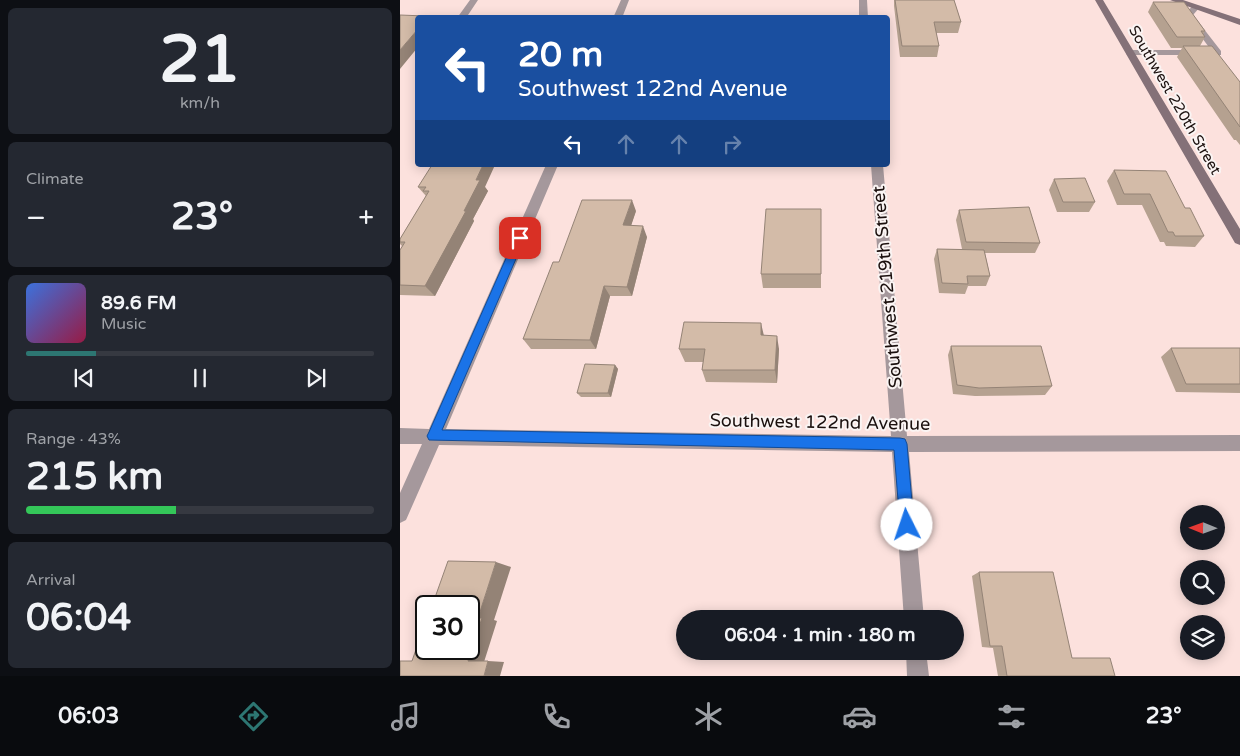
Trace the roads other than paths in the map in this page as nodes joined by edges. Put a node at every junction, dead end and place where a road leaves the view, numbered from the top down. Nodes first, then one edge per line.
1 (474, 0) edge
2 (625, 0) edge
3 (863, 0) edge
4 (1099, 0) edge
5 (1174, 0) edge
6 (1196, 7) junction
7 (463, 15) edge
8 (618, 15) edge
9 (864, 15) edge
10 (1240, 22) edge
11 (1130, 54) junction
12 (551, 167) edge
13 (877, 167) edge
14 (1240, 240) edge
15 (400, 436) edge
16 (433, 436) junction
17 (1240, 443) edge
18 (900, 444) junction
19 (400, 514) edge
20 (913, 610) edge
21 (917, 660) edge
22 (918, 676) edge

1 - 7 lane
2 - 8 street
3 - 9 street
4 - 11 street, Southwest 220th Street
5 - 6 street
6 - 10 street
6 - 11 lane
11 - 14 street, Southwest 220th Street
12 - 16 street
13 - 18 street, Southwest 219th Street
15 - 16 street, Southwest 122nd Avenue
16 - 18 street, Southwest 122nd Avenue
16 - 19 street
17 - 18 street, Southwest 122nd Avenue
18 - 20 street, Southwest 219th Street
21 - 22 street

